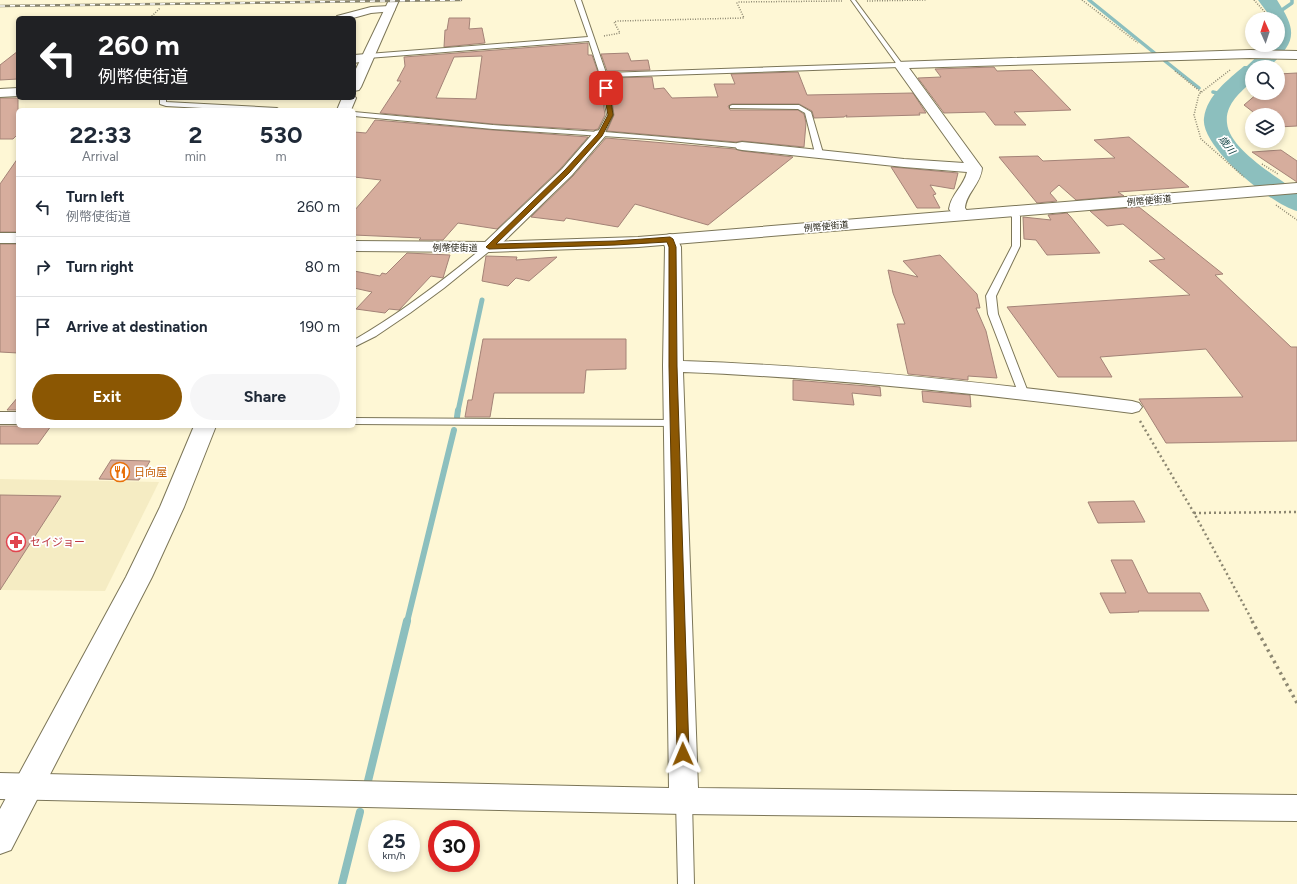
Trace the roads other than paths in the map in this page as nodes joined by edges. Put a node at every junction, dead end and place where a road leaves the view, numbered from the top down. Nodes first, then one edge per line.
1 (578, 0) edge
2 (853, 1) edge
3 (392, 5) edge
4 (348, 16) edge
5 (590, 39) junction
6 (1291, 55) edge
7 (367, 57) junction
8 (356, 59) edge
9 (900, 65) junction
10 (604, 75) junction
11 (356, 82) edge
12 (16, 92) edge
13 (0, 93) edge
14 (163, 100) edge
15 (732, 107) dead end
16 (240, 108) edge
17 (356, 114) edge
18 (600, 134) junction
19 (742, 146) joint
20 (819, 152) junction
21 (975, 168) junction
22 (1296, 188) edge
23 (1011, 211) junction
24 (962, 215) junction
25 (0, 238) edge
26 (16, 238) edge
27 (670, 239) junction
28 (356, 246) edge
29 (489, 247) junction
30 (356, 343) edge
31 (673, 366) junction
32 (1023, 392) junction
33 (1132, 407) road end
34 (0, 418) edge
35 (16, 418) edge
36 (356, 421) edge
37 (676, 422) junction
38 (204, 428) edge
39 (0, 786) edge
40 (28, 786) junction
41 (684, 801) junction
42 (1297, 808) edge
43 (0, 840) edge
44 (686, 884) edge

1 - 5 lane
2 - 9 lane
3 - 4 street
3 - 7 main road
5 - 7 lane
5 - 10 lane
6 - 9 street
7 - 8 street
7 - 11 main road
9 - 10 lane
9 - 21 street
10 - 18 lane
12 - 13 street
14 - 16 lane
15 - 20 lane
17 - 18 lane
18 - 19 lane
18 - 29 street
19 - 20 street
20 - 21 street
21 - 24 street
22 - 23 main road, 例幣使街道
23 - 24 main road, 例幣使街道
23 - 32 lane
24 - 27 main road, 例幣使街道
25 - 26 main road
27 - 29 main road, 例幣使街道
27 - 31 street
28 - 29 main road, 例幣使街道
29 - 30 lane
31 - 32 street
31 - 37 street
32 - 33 street
34 - 35 street
36 - 37 lane
37 - 41 street
38 - 40 main road
39 - 40 street
40 - 41 street
40 - 43 main road
41 - 42 street
41 - 44 lane

